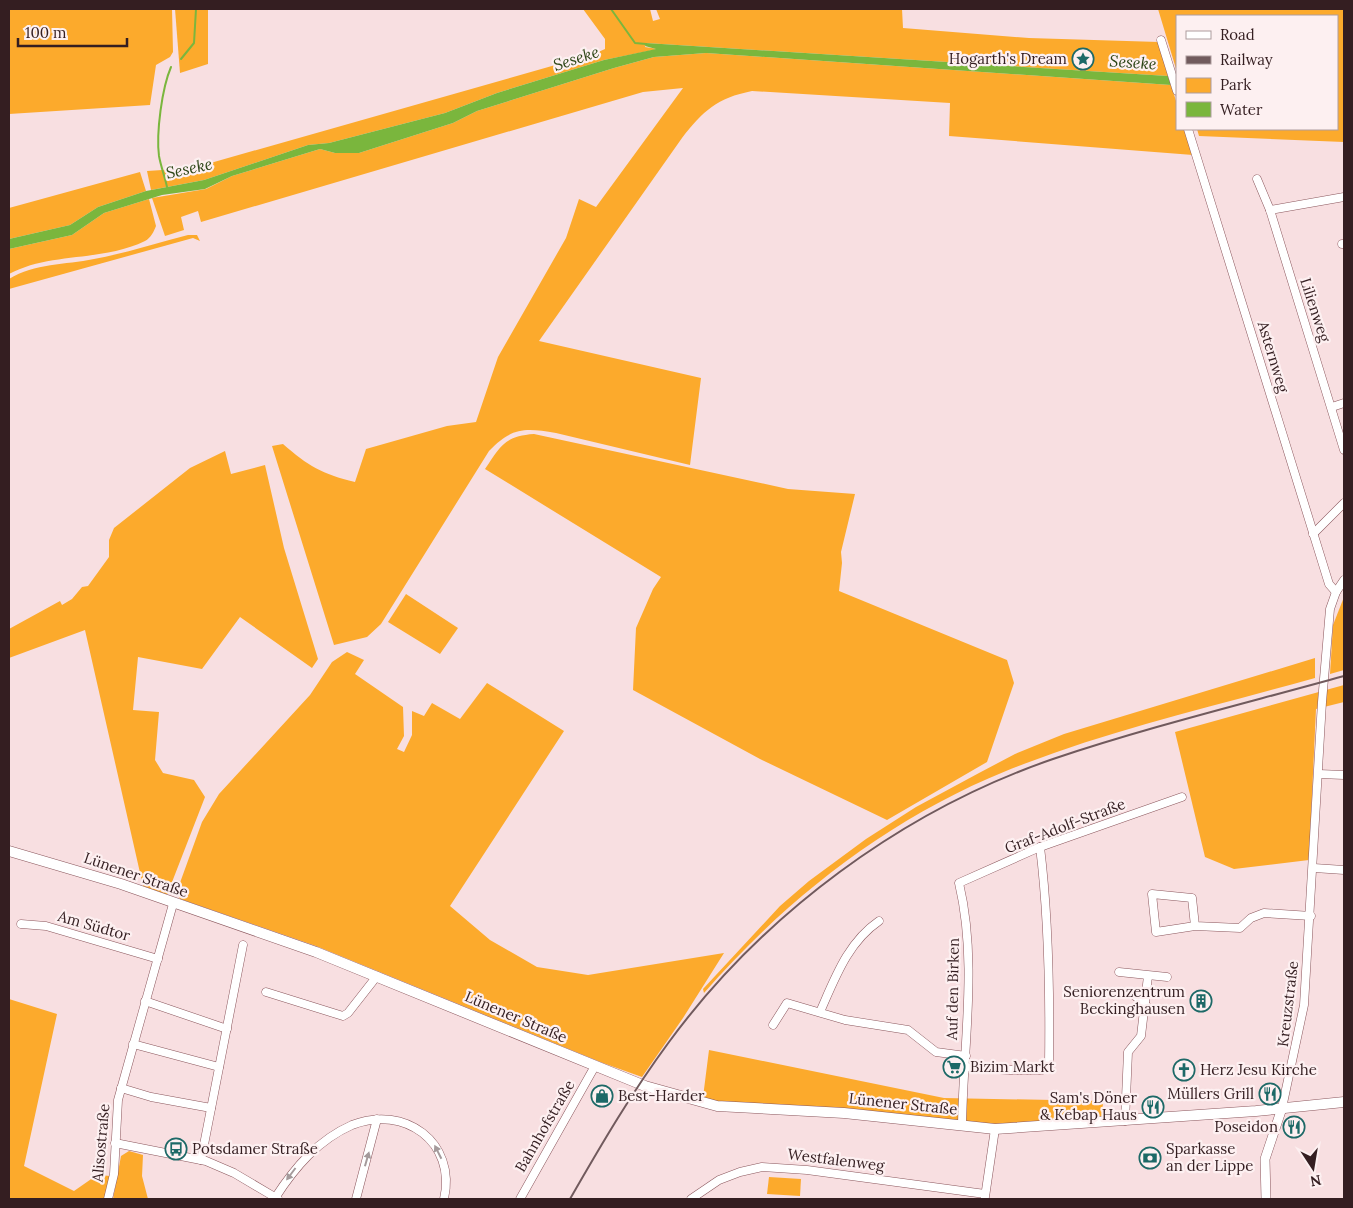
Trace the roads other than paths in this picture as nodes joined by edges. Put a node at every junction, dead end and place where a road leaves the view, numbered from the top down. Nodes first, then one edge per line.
1 (1161, 40) dead end
2 (1176, 88) edge
3 (1188, 130) edge
4 (1257, 179) dead end
5 (1344, 197) edge
6 (1270, 210) junction
7 (1344, 403) edge
8 (1332, 407) junction
9 (1344, 450) edge
10 (1344, 503) edge
11 (1313, 534) junction
12 (1344, 580) edge
13 (1336, 592) junction
14 (1319, 774) junction
15 (1344, 775) edge
16 (1182, 797) dead end
17 (1040, 847) junction
18 (9, 851) edge
19 (1314, 868) junction
20 (1344, 870) edge
21 (959, 882) joint
22 (173, 904) junction
23 (1310, 916) junction
24 (879, 921) dead end
25 (21, 924) dead end
26 (1195, 926) junction
27 (243, 945) dead end
28 (158, 959) junction
29 (1119, 972) dead end
30 (377, 976) junction
31 (1148, 976) junction
32 (1167, 977) dead end
33 (266, 992) dead end
34 (1130, 992) dead end
35 (145, 1001) junction
36 (1146, 1005) junction
37 (820, 1012) junction
38 (773, 1025) dead end
39 (227, 1029) junction
40 (133, 1044) junction
41 (966, 1056) junction
42 (595, 1066) junction
43 (219, 1067) junction
44 (965, 1067) junction
45 (121, 1088) junction
46 (1344, 1102) edge
47 (210, 1108) junction
48 (1282, 1108) junction
49 (377, 1119) junction
50 (1125, 1121) junction
51 (962, 1126) junction
52 (995, 1129) junction
53 (115, 1143) junction
54 (201, 1160) junction
55 (985, 1197) edge
56 (276, 1198) edge
57 (108, 1199) edge
58 (356, 1199) edge
59 (444, 1199) edge
60 (520, 1199) edge
61 (691, 1199) edge
62 (1266, 1199) edge

1 - 2 street
3 - 11 street, Asternweg
4 - 6 street, Lilienweg
5 - 6 street
6 - 8 street, Lilienweg
7 - 8 street
8 - 9 street, Lilienweg
10 - 11 street
11 - 13 street, Asternweg
12 - 13 street, Kreuzstraße
13 - 14 street, Kreuzstraße
14 - 15 street
14 - 19 street, Kreuzstraße
16 - 17 street, Graf-Adolf-Straße
17 - 21 street, Graf-Adolf-Straße
17 - 44 street
18 - 22 main road, Lünener Straße
19 - 20 street
19 - 23 street, Kreuzstraße
21 - 41 street, Auf den Birken
22 - 28 street, Alisostraße
22 - 30 main road, Lünener Straße
23 - 26 street
23 - 48 street, Kreuzstraße
24 - 37 street
25 - 28 street, Am Südtor
26 - 26 street
27 - 39 street
28 - 35 street, Alisostraße
29 - 31 street
30 - 33 street
30 - 42 main road, Lünener Straße
31 - 32 street
31 - 36 street
34 - 36 street
35 - 39 street
35 - 40 street, Alisostraße
36 - 50 street
37 - 38 street
37 - 41 street
39 - 43 street
40 - 43 street
40 - 45 street, Alisostraße
41 - 44 street, Auf den Birken
42 - 51 main road, Lünener Straße
42 - 60 street, Bahnhofstraße
43 - 47 street
44 - 51 street, Auf den Birken
45 - 47 street, Alisostraße
45 - 53 street, Alisostraße
46 - 48 main road, Lünener Straße
47 - 54 street
48 - 50 main road, Lünener Straße
48 - 62 street, Kreuzstraße
49 -> 56 street
58 -> 49 street
59 -> 49 street
50 - 52 main road, Lünener Straße
51 - 52 main road, Lünener Straße
52 - 55 street
53 - 54 street
53 - 57 street, Alisostraße
54 - 56 street
55 - 61 street, Westfalenweg

